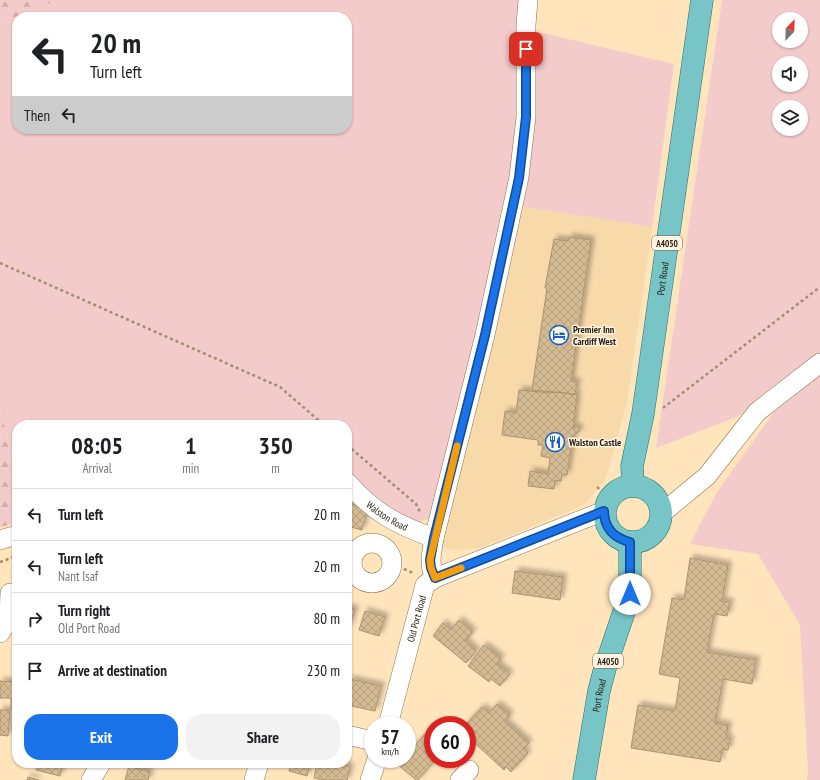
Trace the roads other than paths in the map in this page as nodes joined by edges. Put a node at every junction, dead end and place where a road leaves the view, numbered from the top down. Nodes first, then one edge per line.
1 (528, 0) edge
2 (702, 0) edge
3 (820, 363) edge
4 (633, 486) junction
5 (352, 487) edge
6 (603, 501) junction
7 (661, 514) junction
8 (12, 536) edge
9 (434, 538) junction
10 (0, 540) edge
11 (630, 542) junction
12 (352, 561) edge
13 (352, 573) edge
14 (435, 578) junction
15 (10, 593) dead end
16 (0, 633) edge
17 (390, 716) edge
18 (352, 736) edge
19 (364, 739) edge
20 (98, 768) edge
21 (258, 768) edge
22 (374, 768) edge
23 (91, 780) edge
24 (254, 780) edge
25 (370, 780) edge
26 (584, 780) edge

1 - 9 street
2 - 4 main road, Port Road / A4050
3 - 7 street
4 - 6 main road
4 - 7 main road
5 - 9 street, Walston Road
6 - 11 main road
6 - 14 street
7 - 11 main road
8 - 10 street
9 - 14 street
11 - 26 main road, Port Road / A4050
12 - 13 street
14 - 17 street, Old Port Road
15 - 16 street
18 - 19 street
20 - 23 street
21 - 24 street
22 - 25 street

